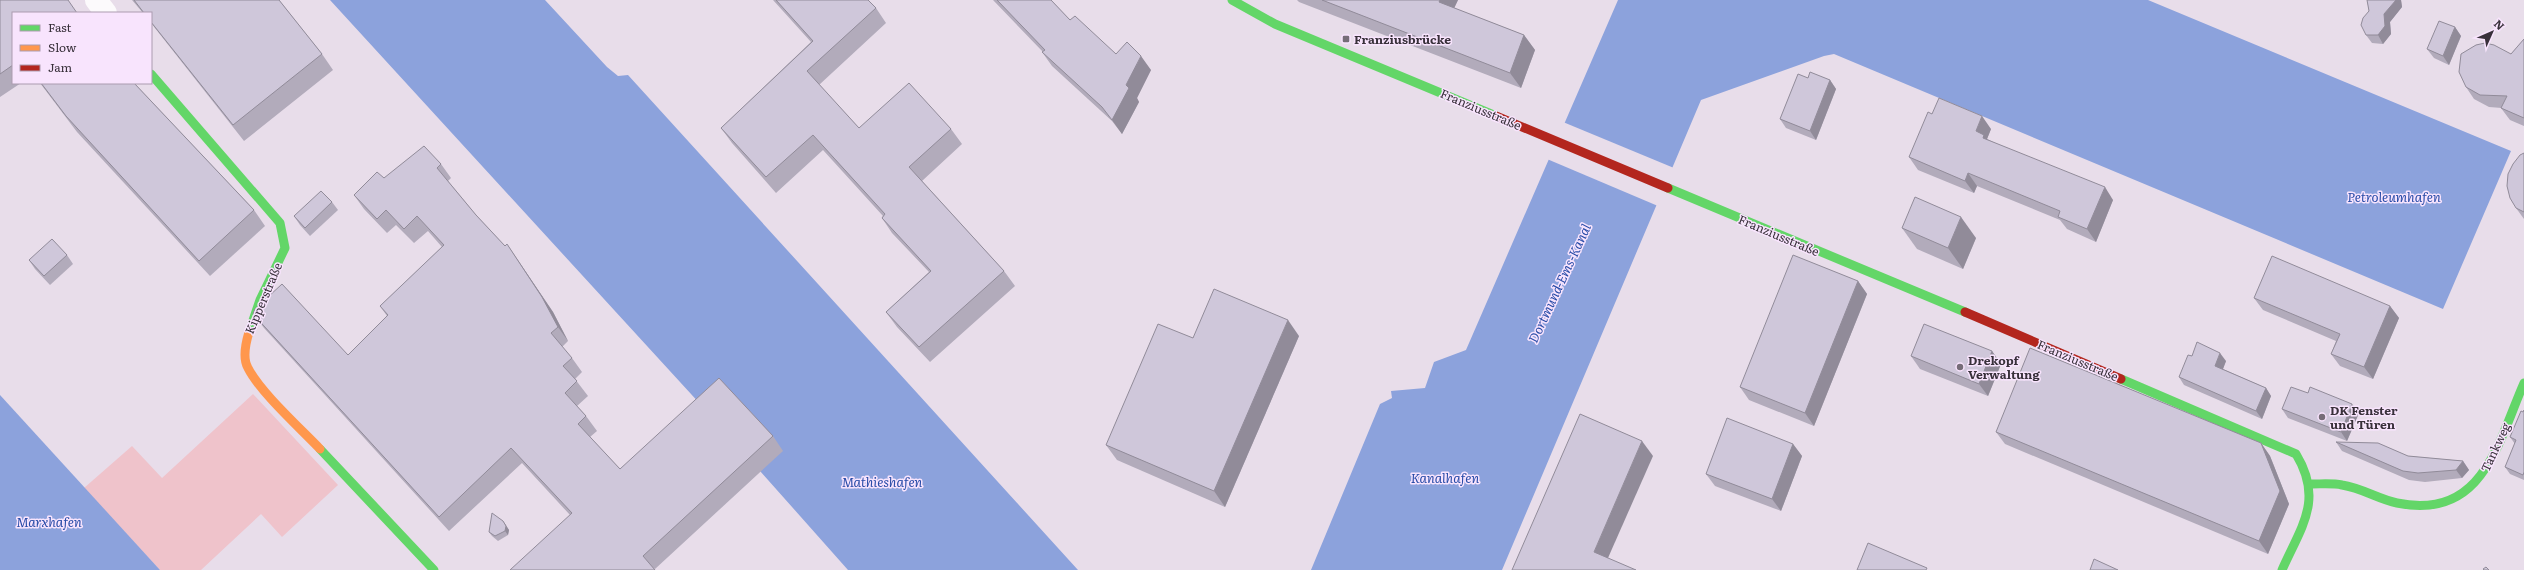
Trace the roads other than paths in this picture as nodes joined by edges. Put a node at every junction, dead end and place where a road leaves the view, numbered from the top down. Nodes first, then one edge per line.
1 (96, 0) edge
2 (1232, 0) edge
3 (1252, 0) edge
4 (1246, 9) junction
5 (105, 12) edge
6 (152, 75) edge
7 (2524, 383) edge
8 (2312, 484) junction
9 (434, 570) edge
10 (2282, 570) edge

1 - 5 street
2 - 4 main road, Franziusstraße
3 - 4 main road
4 - 8 main road, Franziusstraße
6 - 9 main road, Kipperstraße
7 - 8 main road, Tankweg
8 - 10 main road

